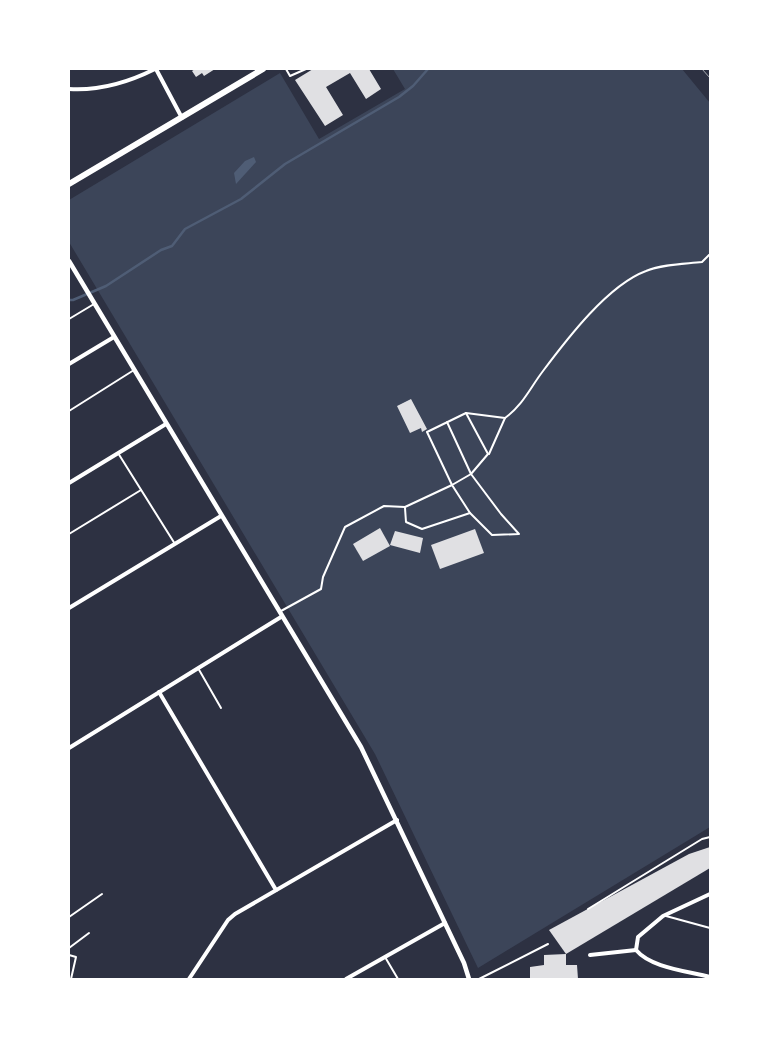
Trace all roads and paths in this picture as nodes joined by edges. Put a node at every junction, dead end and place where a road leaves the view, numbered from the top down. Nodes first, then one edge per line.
1 (155, 69) edge
2 (263, 69) edge
3 (286, 69) edge
4 (306, 69) edge
5 (69, 89) edge
6 (182, 118) junction
7 (69, 184) edge
8 (710, 248) edge
9 (69, 261) edge
10 (94, 304) junction
11 (69, 319) edge
12 (114, 337) junction
13 (69, 364) edge
14 (134, 370) junction
15 (69, 411) edge
16 (466, 413) junction
17 (505, 418) junction
18 (447, 422) junction
19 (166, 424) junction
20 (118, 453) junction
21 (488, 454) junction
22 (471, 474) junction
23 (69, 484) edge
24 (452, 485) junction
25 (141, 490) junction
26 (404, 507) junction
27 (470, 513) junction
28 (221, 516) junction
29 (69, 534) edge
30 (175, 544) junction
31 (69, 608) edge
32 (280, 614) junction
33 (198, 668) junction
34 (159, 692) junction
35 (221, 708) dead end
36 (69, 748) edge
37 (396, 820) junction
38 (710, 837) edge
39 (276, 890) junction
40 (102, 894) dead end
41 (710, 894) edge
42 (588, 909) dead end
43 (663, 916) junction
44 (69, 917) edge
45 (445, 923) junction
46 (710, 928) edge
47 (89, 934) dead end
48 (548, 944) dead end
49 (69, 948) edge
50 (636, 950) junction
51 (69, 955) edge
52 (590, 955) dead end
53 (385, 957) junction
54 (710, 977) edge
55 (71, 979) edge
56 (189, 979) edge
57 (346, 979) edge
58 (398, 979) edge
59 (469, 979) edge
60 (479, 979) edge

1 - 5 street
1 - 6 street
2 - 6 highway
3 - 4 lane
6 - 7 highway
8 - 17 lane
9 - 10 street
10 - 11 lane
10 - 12 street
12 - 13 street
12 - 14 street
14 - 15 lane
14 - 19 street
16 - 17 lane
16 - 18 lane
16 - 21 lane
17 - 21 lane
18 - 22 lane
18 - 24 lane
19 - 20 street
19 - 28 street
20 - 23 street
20 - 25 lane
21 - 22 lane
22 - 24 lane
22 - 27 lane
24 - 26 lane
24 - 27 lane
25 - 29 lane
25 - 30 lane
26 - 27 lane
26 - 32 lane
28 - 30 street
28 - 32 street
30 - 31 street
32 - 33 street
32 - 37 street
33 - 34 street
33 - 35 lane
34 - 36 street
34 - 39 street
37 - 39 street
37 - 45 street
38 - 42 lane
39 - 56 street
40 - 44 lane
41 - 43 street
43 - 46 lane
43 - 50 street
45 - 53 street
45 - 59 street
47 - 49 lane
48 - 60 lane
50 - 52 street
50 - 54 street
51 - 55 lane
53 - 57 street
53 - 58 lane

